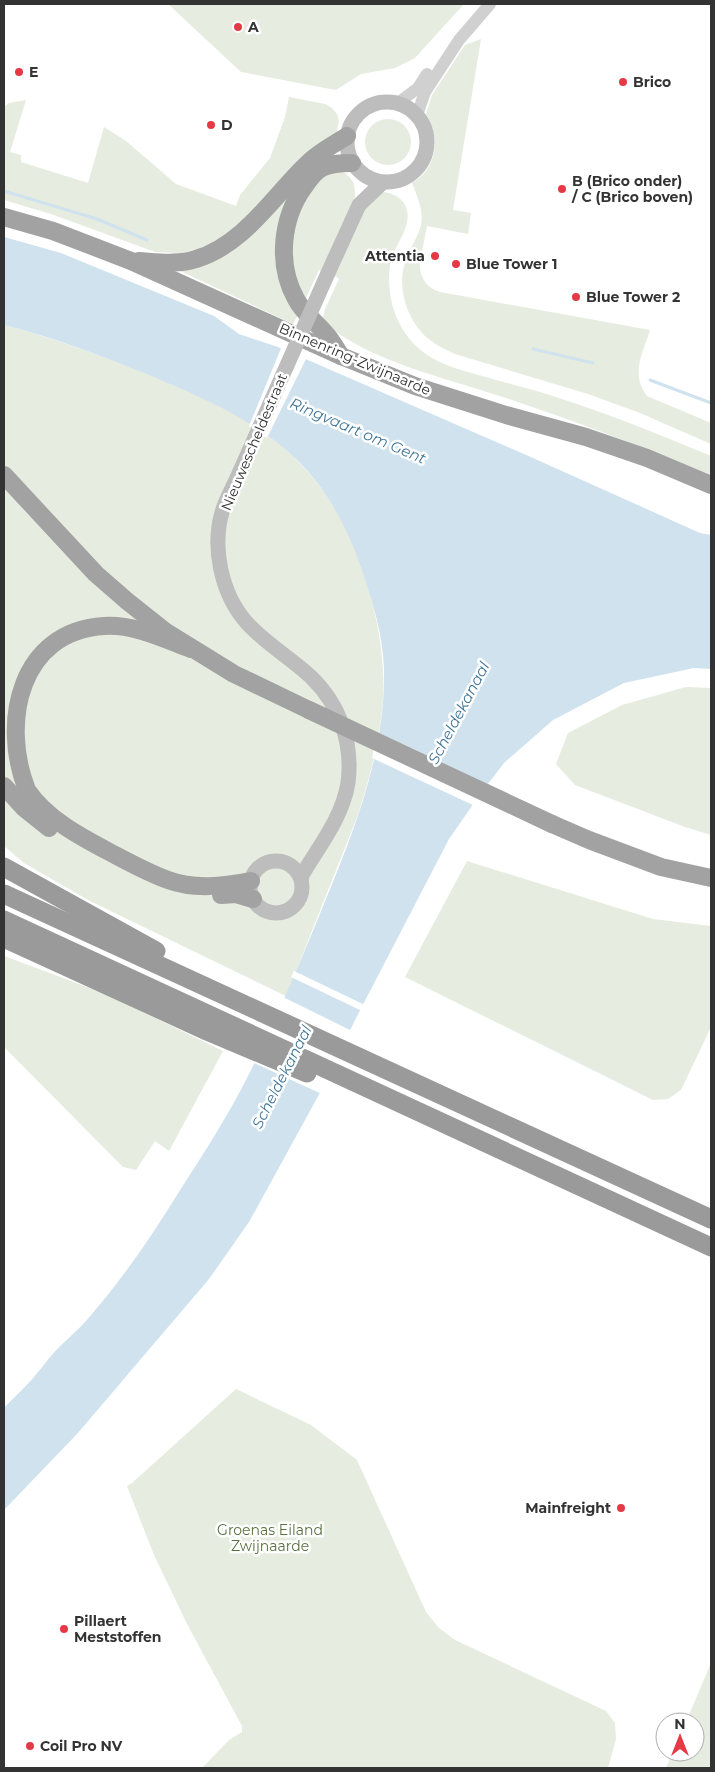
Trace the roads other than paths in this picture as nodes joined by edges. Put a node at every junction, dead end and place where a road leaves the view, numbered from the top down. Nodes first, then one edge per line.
1 (479, 4) edge
2 (490, 4) edge
3 (398, 103) junction
4 (417, 115) junction
5 (347, 136) junction
6 (350, 167) junction
7 (309, 170) junction
8 (382, 183) junction
9 (359, 205) junction
10 (4, 217) edge
11 (131, 261) junction
12 (341, 356) junction
13 (4, 475) edge
14 (711, 485) edge
15 (192, 649) junction
16 (4, 786) edge
17 (317, 850) junction
18 (4, 861) edge
19 (290, 864) junction
20 (4, 867) edge
21 (301, 877) junction
22 (711, 878) edge
23 (251, 881) junction
24 (43, 888) junction
25 (4, 894) edge
26 (253, 899) junction
27 (4, 920) edge
28 (4, 938) edge
29 (4, 946) edge
30 (110, 985) junction
31 (225, 993) junction
32 (210, 1024) junction
33 (711, 1219) edge
34 (711, 1246) edge

1 - 3 street
2 - 4 street
3 - 4 main road
3 - 5 main road
4 - 8 main road
5 - 6 main road
5 - 7 highway
6 - 7 highway
6 - 8 main road
6 - 9 main road, Nieuwescheldestraat
7 - 11 highway
7 - 12 highway
8 - 9 main road, Nieuwescheldestraat
9 - 17 main road, Nieuwescheldestraat, bridge
10 - 11 highway, Binnenring-Zwijnaarde
11 - 12 highway, Binnenring-Zwijnaarde
12 - 14 highway, Binnenring-Zwijnaarde
13 - 15 highway
15 - 22 highway, bridge
15 - 23 highway
16 - 26 highway
17 - 19 main road, Nieuwescheldestraat
17 - 21 main road, Nieuwescheldestraat
18 - 24 highway
19 - 21 main road
19 - 23 main road
20 - 24 highway
21 - 26 main road, Nieuwescheldestraat
23 - 26 main road
24 - 31 highway
25 - 31 highway
27 - 32 highway
28 - 30 highway
29 - 30 highway
30 - 32 highway
31 - 33 highway
32 - 34 highway

